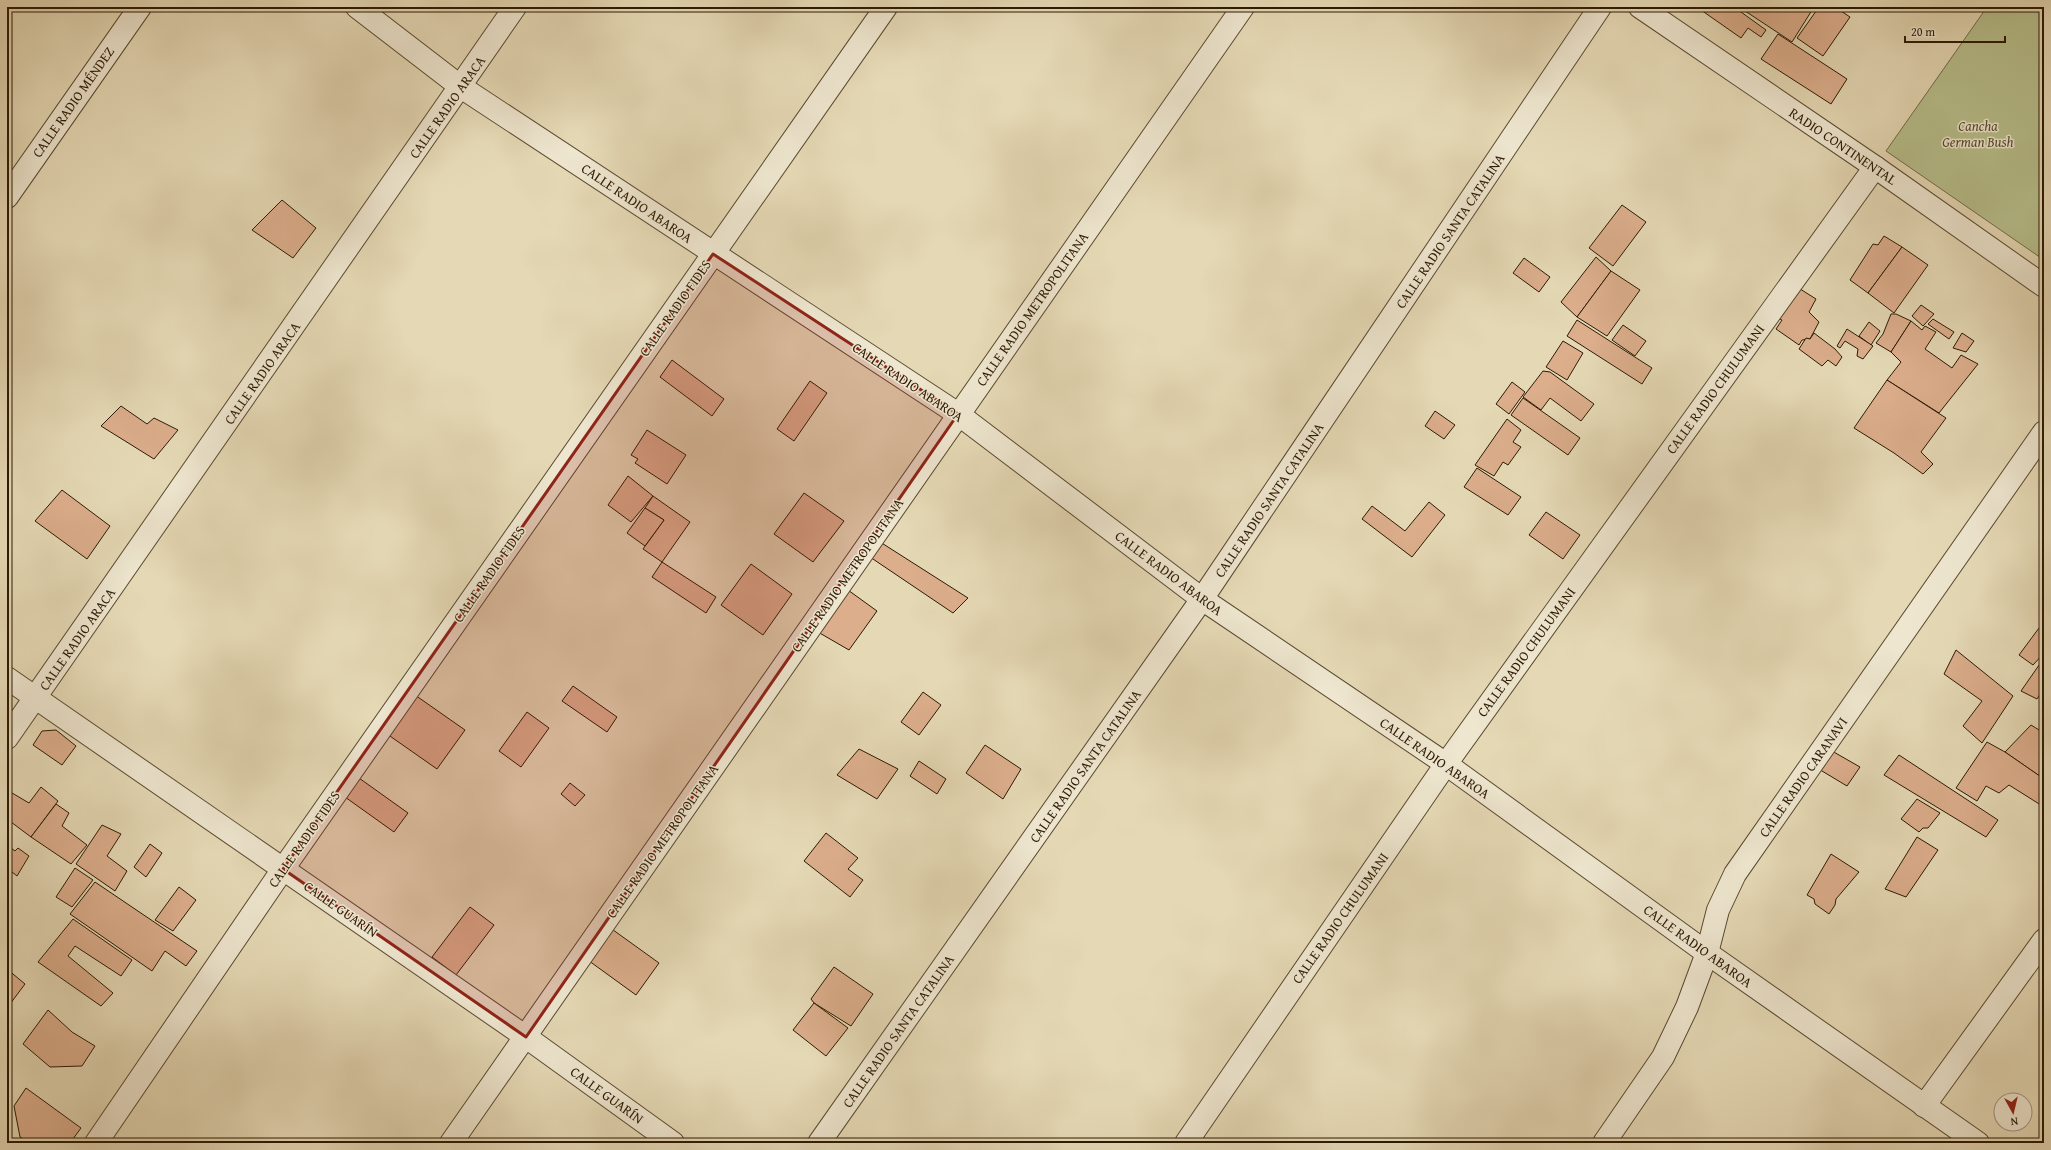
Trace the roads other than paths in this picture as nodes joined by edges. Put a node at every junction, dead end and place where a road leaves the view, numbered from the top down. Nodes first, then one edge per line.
1 (140, 7) edge
2 (357, 7) edge
3 (515, 7) edge
4 (886, 7) edge
5 (1243, 7) edge
6 (1600, 7) edge
7 (1640, 7) edge
8 (461, 86) junction
9 (1875, 167) junction
10 (7, 197) edge
11 (713, 254) junction
12 (2044, 286) edge
13 (958, 414) junction
14 (2044, 432) edge
15 (1202, 599) junction
16 (7, 678) edge
17 (35, 699) junction
18 (7, 738) edge
19 (1446, 764) junction
20 (283, 869) junction
21 (2044, 940) edge
22 (1707, 953) junction
23 (526, 1037) junction
24 (1924, 1106) junction
25 (96, 1143) edge
26 (451, 1143) edge
27 (673, 1143) edge
28 (819, 1143) edge
29 (1186, 1143) edge
30 (1604, 1143) edge
31 (1978, 1143) edge

1 - 10 street, CALLE RADIO MÉNDEZ
2 - 8 street, CALLE RADIO ABAROA
3 - 8 street, CALLE RADIO ARACA
4 - 11 street, CALLE RADIO FIDES
5 - 13 street, CALLE RADIO METROPOLITANA
6 - 15 street, CALLE RADIO SANTA CATALINA
7 - 9 street, RADIO CONTINENTAL
8 - 11 street, CALLE RADIO ABAROA
8 - 17 street, CALLE RADIO ARACA
9 - 12 street, RADIO CONTINENTAL
9 - 19 street, CALLE RADIO CHULUMANI
11 - 13 street, CALLE RADIO ABAROA
11 - 20 street, CALLE RADIO FIDES
13 - 15 street, CALLE RADIO ABAROA
13 - 23 street, CALLE RADIO METROPOLITANA
14 - 22 street, CALLE RADIO CARANAVI
15 - 19 street, CALLE RADIO ABAROA
15 - 28 street, CALLE RADIO SANTA CATALINA
16 - 17 street, CALLE GUARÍN
17 - 18 street, CALLE RADIO ARACA
17 - 20 street, CALLE GUARÍN
19 - 22 street, CALLE RADIO ABAROA
19 - 29 street, CALLE RADIO CHULUMANI
20 - 23 street, CALLE GUARÍN
20 - 25 street, CALLE RADIO FIDES
21 - 24 street
22 - 24 street, CALLE RADIO ABAROA
22 - 30 street, CALLE RADIO CARANAVI
23 - 26 street, CALLE RADIO METROPOLITANA
23 - 27 street, CALLE GUARÍN
24 - 31 street, CALLE RADIO ABAROA

